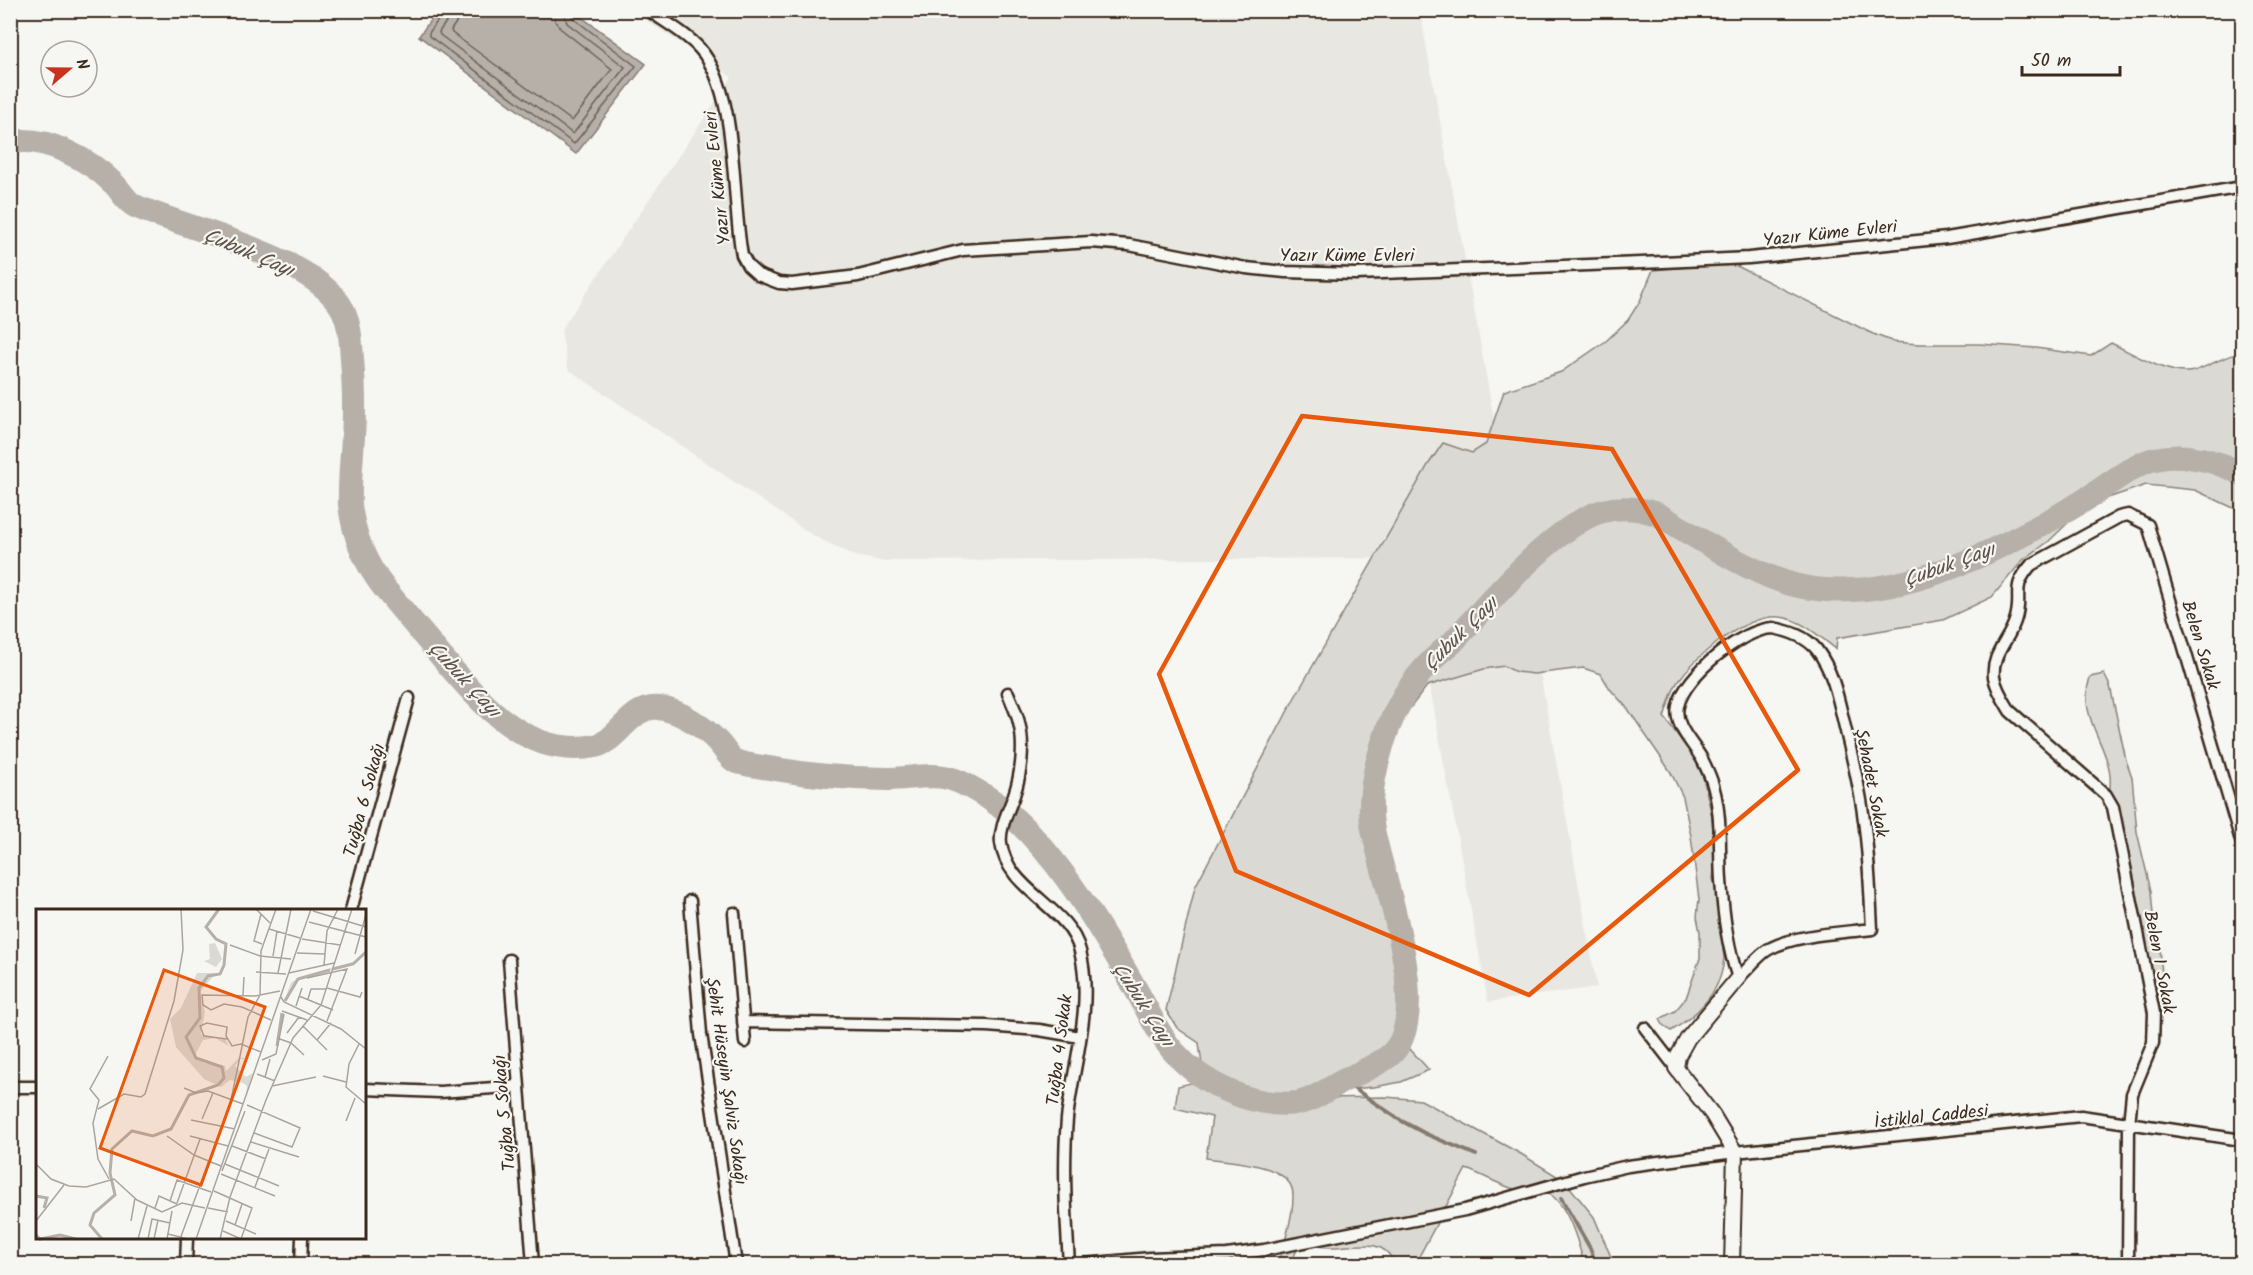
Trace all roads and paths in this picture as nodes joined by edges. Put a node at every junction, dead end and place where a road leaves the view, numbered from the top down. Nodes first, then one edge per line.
1 (648, 10) edge
2 (2242, 187) edge
3 (2148, 525) joint
4 (1008, 693) dead end
5 (409, 698) dead end
6 (2242, 844) edge
7 (690, 901) dead end
8 (351, 909) edge
9 (734, 913) dead end
10 (509, 960) dead end
11 (1738, 978) junction
12 (743, 1022) junction
13 (1645, 1028) dead end
14 (1080, 1037) junction
15 (745, 1042) dead end
16 (1676, 1068) junction
17 (519, 1086) junction
18 (10, 1087) edge
19 (36, 1087) edge
20 (366, 1089) edge
21 (2129, 1124) junction
22 (2242, 1140) edge
23 (1736, 1152) junction
24 (187, 1239) edge
25 (302, 1239) edge
26 (186, 1264) edge
27 (301, 1264) edge
28 (533, 1264) edge
29 (736, 1264) edge
30 (1070, 1264) edge
31 (1084, 1264) edge
32 (1732, 1264) edge
33 (2128, 1264) edge

1 - 2 street, Yazır Küme Evleri
3 - 6 street, Belen Sokak
3 - 21 street, Belen 1 Sokak
4 - 14 street, Tuğba 4 Sokak
5 - 8 street, Tuğba 6 Sokağı
7 - 29 street, Şehit Hüseyin Şalviz Sokağı
9 - 12 street
10 - 17 street, Tuğba 5 Sokağı
11 - 11 street, Şehadet Sokak
11 - 16 street
12 - 14 street
12 - 15 street
13 - 16 street
14 - 30 street, Tuğba 4 Sokak
16 - 23 street
17 - 20 street
17 - 28 street, Tuğba 5 Sokağı
18 - 19 street
21 - 22 street, İstiklal Caddesi
21 - 23 street, İstiklal Caddesi
21 - 33 street, Belen 1 Sokak
23 - 31 street, İstiklal Caddesi
23 - 32 street
24 - 26 street
25 - 27 street

